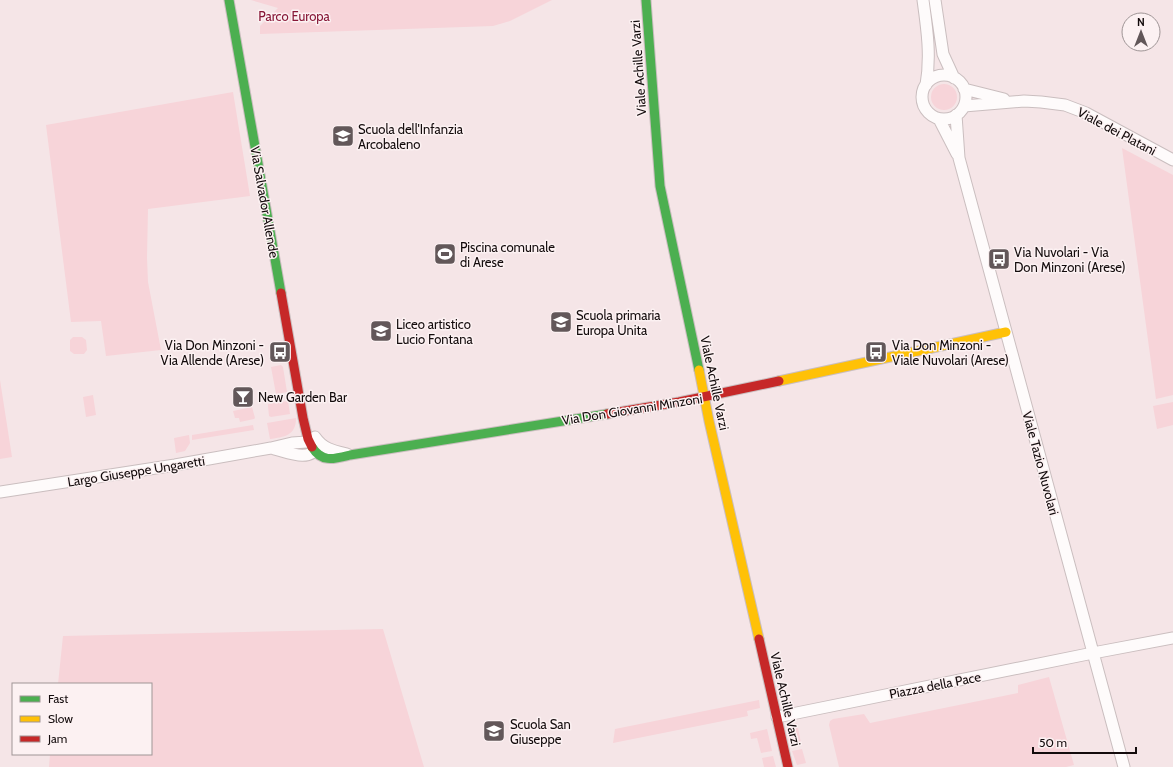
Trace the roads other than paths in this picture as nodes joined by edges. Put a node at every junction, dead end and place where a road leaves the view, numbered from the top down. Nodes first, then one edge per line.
1 (229, 0) edge
2 (646, 0) edge
3 (923, 0) edge
4 (935, 0) edge
5 (954, 78) junction
6 (926, 85) junction
7 (964, 89) junction
8 (1013, 101) junction
9 (964, 106) junction
10 (956, 115) junction
11 (939, 119) junction
12 (959, 158) junction
13 (1173, 160) edge
14 (1006, 332) junction
15 (705, 397) junction
16 (301, 404) joint
17 (314, 445) junction
18 (350, 455) joint
19 (0, 492) edge
20 (1173, 638) edge
21 (1093, 653) junction
22 (777, 717) junction
23 (788, 767) edge
24 (1124, 767) edge

1 - 16 street, Via Salvador Allende
2 - 15 street, Viale Achille Varzi
3 - 6 street
4 - 5 street
5 - 6 street
5 - 7 street
6 - 11 street
7 - 8 street, Viale dei Platani
7 - 9 street
8 - 9 street, Viale dei Platani
8 - 13 street, Viale dei Platani
9 - 10 street
10 - 11 street
10 - 12 street, Viale Tazio Nuvolari
11 - 12 street, Viale Tazio Nuvolari
12 - 14 street, Viale Tazio Nuvolari
14 - 15 street, Via Don Giovanni Minzoni
14 - 21 street, Viale Tazio Nuvolari
15 - 18 street, Via Don Giovanni Minzoni
15 - 22 street, Viale Achille Varzi
16 - 17 street, Via Salvador Allende
17 - 18 street, Via Don Giovanni Minzoni
17 - 19 street, Largo Giuseppe Ungaretti
20 - 21 street, Piazza della Pace
21 - 22 street, Piazza della Pace
21 - 24 street, Viale Tazio Nuvolari
22 - 23 street, Viale Achille Varzi

